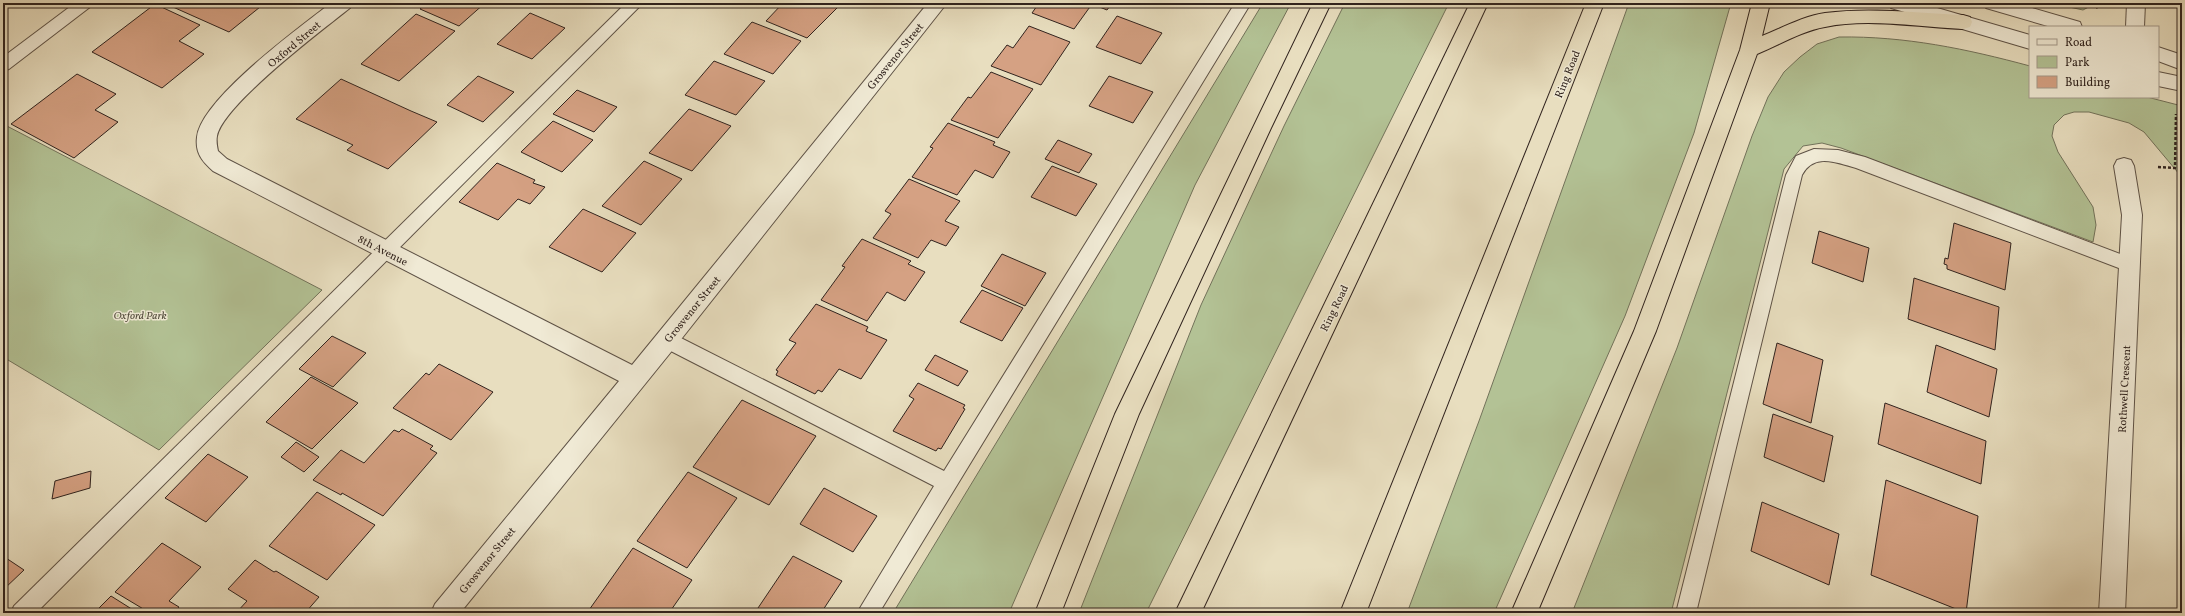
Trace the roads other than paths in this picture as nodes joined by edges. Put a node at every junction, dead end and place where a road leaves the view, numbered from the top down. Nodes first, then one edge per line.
1 (86, 3) edge
2 (342, 3) edge
3 (635, 3) edge
4 (938, 3) edge
5 (1243, 3) edge
6 (1322, 3) edge
7 (1479, 3) edge
8 (1595, 3) edge
9 (1760, 3) edge
10 (1898, 3) edge
11 (1993, 3) edge
12 (2136, 3) edge
13 (1963, 22) junction
14 (2070, 26) edge
15 (2135, 26) edge
16 (2029, 42) edge
17 (1749, 50) junction
18 (2159, 54) edge
19 (2182, 63) edge
20 (3, 65) edge
21 (2159, 79) edge
22 (246, 84) joint
23 (2179, 84) edge
24 (2124, 166) road end
25 (385, 251) junction
26 (2130, 265) junction
27 (667, 340) junction
28 (635, 378) junction
29 (948, 483) junction
30 (21, 613) edge
31 (444, 613) edge
32 (867, 613) edge
33 (1048, 613) edge
34 (1188, 613) edge
35 (1353, 613) edge
36 (1524, 613) edge
37 (1686, 613) edge
38 (2112, 613) edge

1 - 20 lane
2 - 22 street, Oxford Street
3 - 25 lane
4 - 27 street, Grosvenor Street
5 - 29 lane
6 - 33 highway
7 - 34 highway, Ring Road
8 - 35 highway, Ring Road
9 - 17 highway
10 - 13 street
11 - 14 street
12 - 15 street
13 - 16 street
13 - 17 highway
17 - 36 highway
18 - 19 street
21 - 23 street
22 - 25 street, 8th Avenue
24 - 26 street, Rothwell Crescent
25 - 28 street, 8th Avenue
25 - 30 lane
26 - 37 lane
26 - 38 street, Rothwell Crescent
27 - 28 street, Grosvenor Street
27 - 29 lane
28 - 31 street, Grosvenor Street
29 - 32 lane

